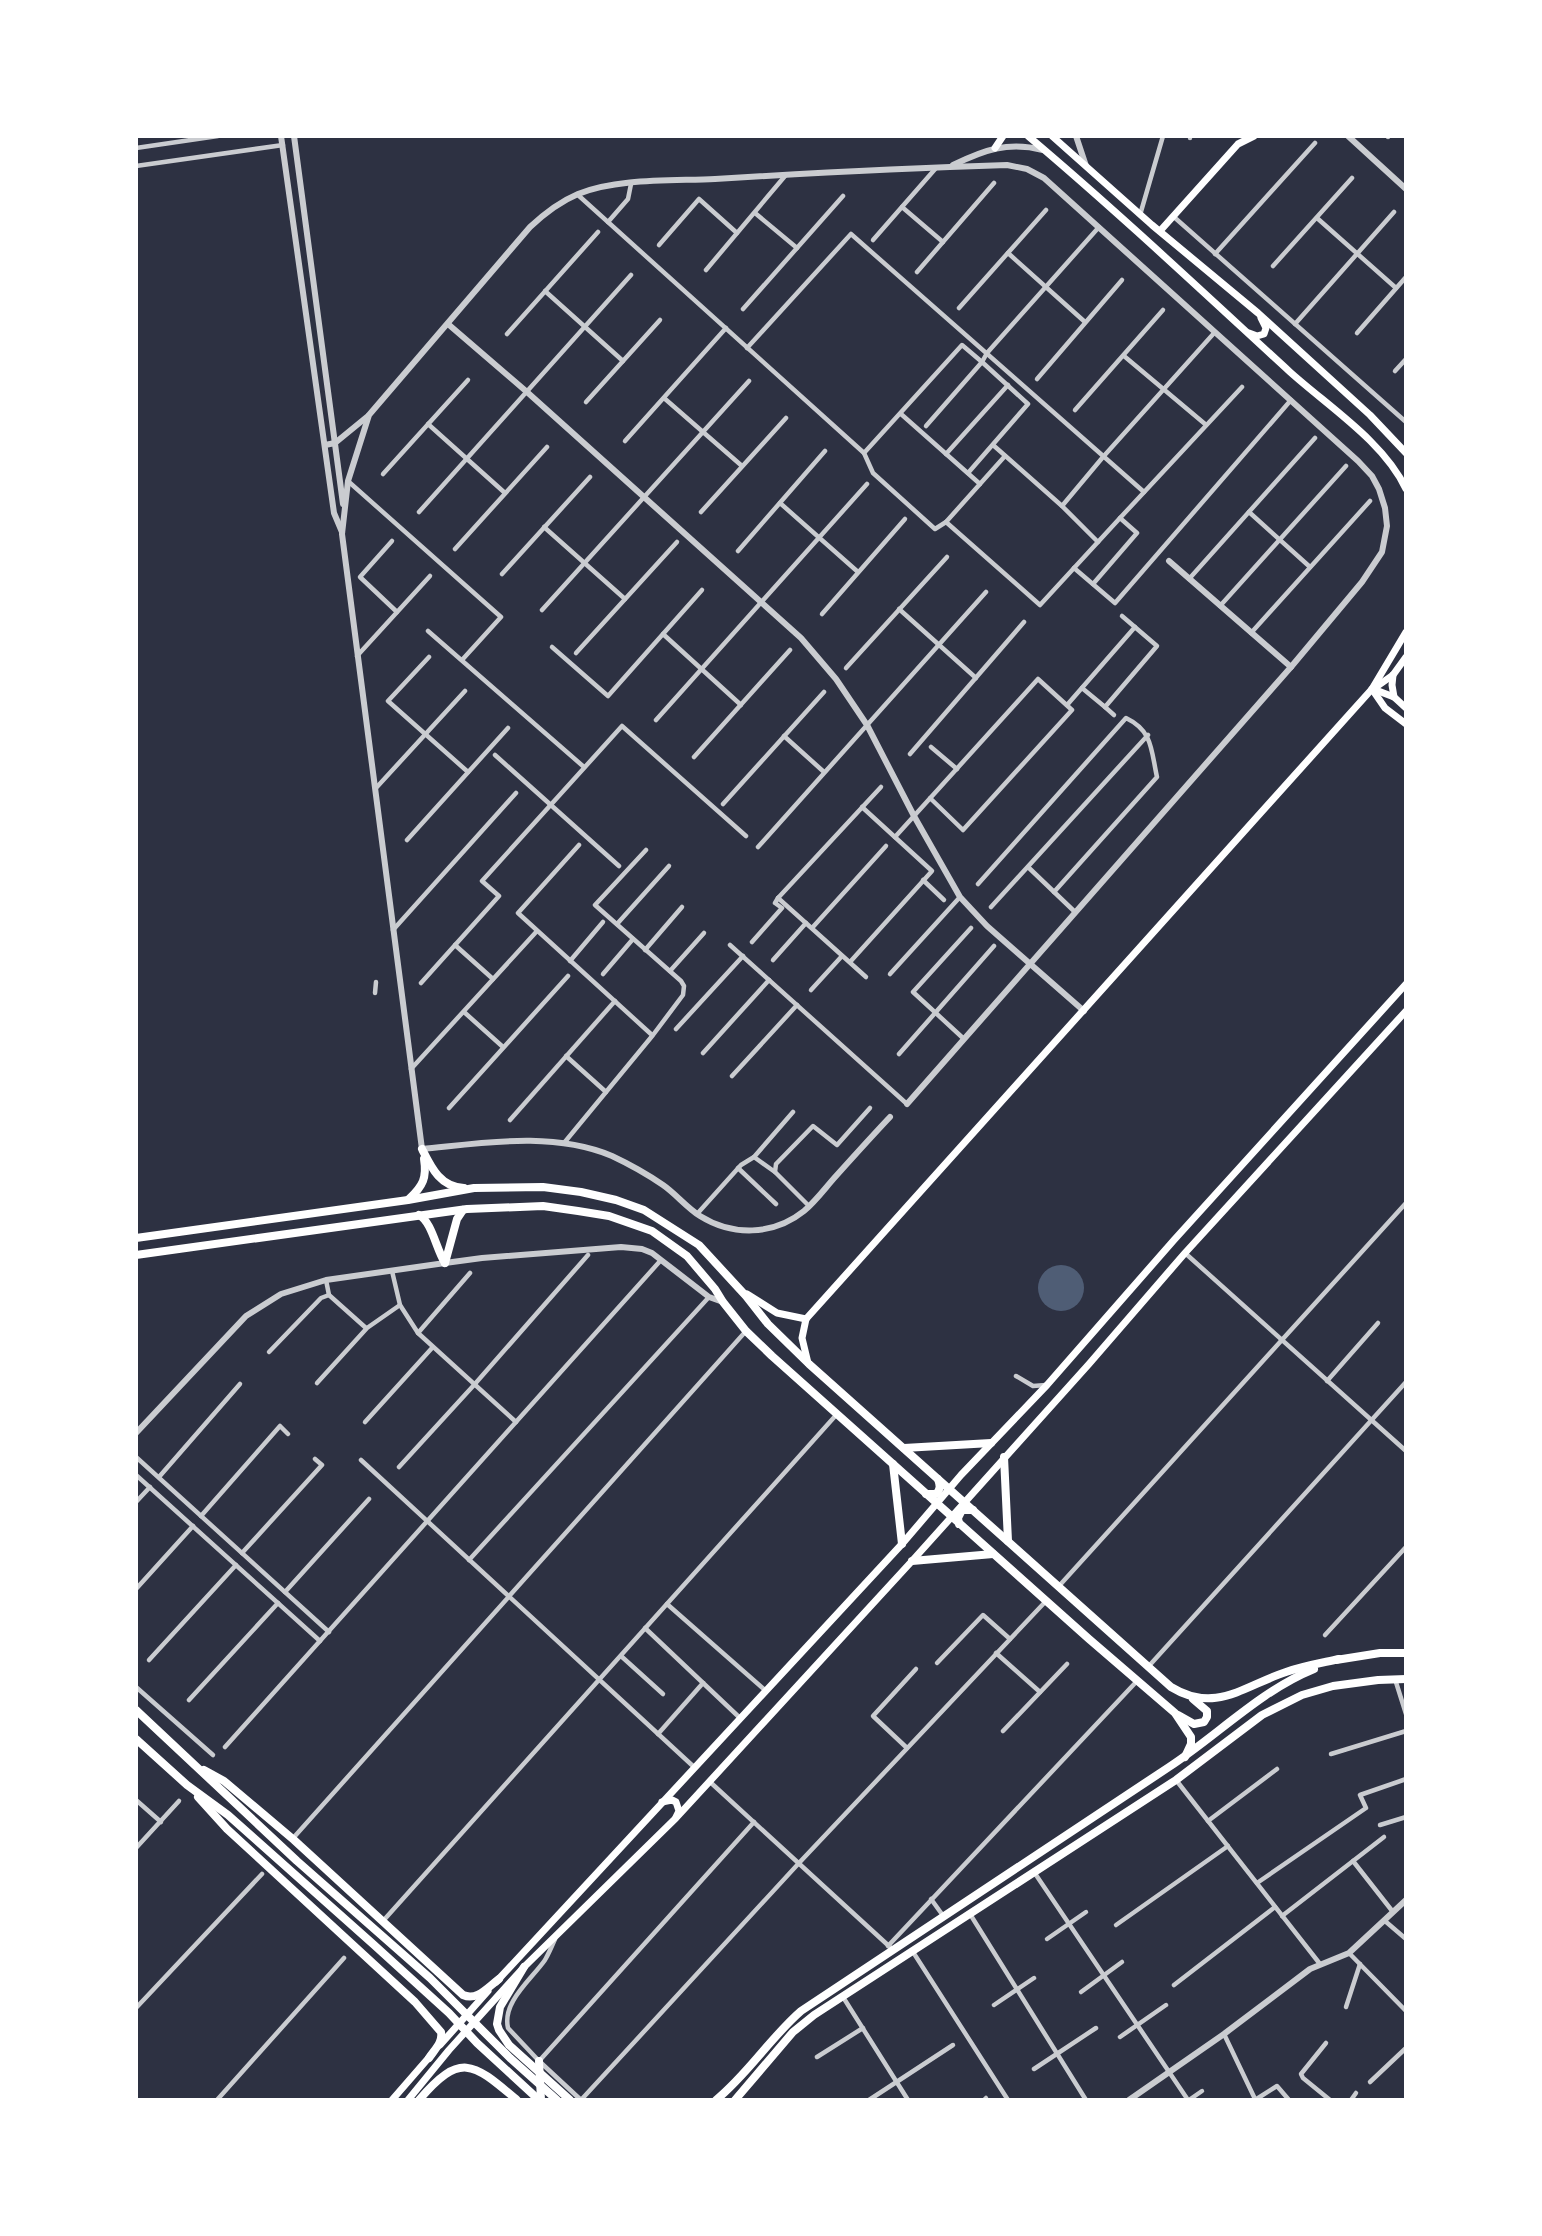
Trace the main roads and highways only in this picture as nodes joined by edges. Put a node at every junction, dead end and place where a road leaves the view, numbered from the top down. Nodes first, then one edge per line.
1 (1003, 136) edge
2 (1028, 136) edge
3 (1052, 136) edge
4 (1064, 136) edge
5 (1254, 136) edge
6 (995, 148) road end
7 (1066, 148) junction
8 (1160, 231) junction
9 (1258, 313) junction
10 (1243, 329) junction
11 (1405, 453) edge
12 (1405, 489) edge
13 (1405, 632) edge
14 (1405, 657) edge
15 (1393, 674) junction
16 (1372, 689) junction
17 (1394, 697) junction
18 (1405, 708) edge
19 (1405, 724) edge
20 (1405, 984) edge
21 (1405, 1011) edge
22 (1355, 1041) junction
23 (1367, 1053) junction
24 (474, 1188) junction
25 (408, 1200) junction
26 (464, 1210) junction
27 (419, 1215) junction
28 (186, 1231) junction
29 (683, 1233) junction
30 (136, 1238) edge
31 (699, 1245) junction
32 (674, 1247) junction
33 (188, 1248) junction
34 (136, 1255) edge
35 (687, 1256) junction
36 (740, 1289) junction
37 (806, 1319) junction
38 (809, 1364) junction
39 (991, 1443) junction
40 (904, 1448) junction
41 (1004, 1457) junction
42 (892, 1464) junction
43 (938, 1479) junction
44 (949, 1489) junction
45 (926, 1494) junction
46 (937, 1503) junction
47 (964, 1503) junction
48 (973, 1510) junction
49 (956, 1520) junction
50 (1008, 1541) junction
51 (902, 1544) junction
52 (993, 1554) junction
53 (912, 1562) junction
54 (1405, 1653) edge
55 (1339, 1659) junction
56 (1405, 1679) edge
57 (1189, 1697) junction
58 (136, 1710) edge
59 (1175, 1713) junction
60 (136, 1739) edge
61 (1185, 1757) junction
62 (196, 1766) junction
63 (187, 1785) junction
64 (660, 1803) junction
65 (676, 1818) junction
66 (524, 1967) junction
67 (441, 1976) junction
68 (499, 1979) junction
69 (415, 2002) junction
70 (429, 2058) junction
71 (539, 2061) road end
72 (392, 2099) edge
73 (408, 2099) edge
74 (419, 2099) edge
75 (517, 2099) edge
76 (540, 2099) edge
77 (557, 2099) edge
78 (570, 2099) edge
79 (717, 2099) edge
80 (735, 2099) edge

1 - 6 main road
2 - 10 main road
3 - 7 main road
4 - 7 main road
5 - 8 main road
7 - 8 main road
8 - 9 main road
9 - 10 main road
9 - 11 main road
10 - 12 main road
13 - 16 main road
14 - 15 main road
15 - 16 main road
15 - 17 main road
16 - 17 main road
16 - 19 main road
16 - 37 main road
17 - 18 main road
20 - 22 main road
21 - 23 main road
22 - 23 main road
22 - 39 main road
23 - 41 main road
24 - 25 main road
24 - 25 main road
24 - 29 main road
25 - 28 main road
26 - 27 main road
26 - 27 main road
26 - 32 main road
27 - 33 main road
28 - 30 main road
28 - 33 main road
29 - 31 main road
29 - 32 main road
31 - 35 main road
31 - 36 main road
32 - 35 main road
33 - 34 main road
35 - 42 main road
36 - 37 main road
36 - 38 main road
37 - 38 main road
38 - 40 main road
39 - 40 main road
39 - 44 main road
40 - 43 main road
41 - 47 main road
41 - 50 main road
42 - 45 main road
42 - 51 main road
43 - 44 main road
43 - 45 main road
44 - 46 main road
44 - 47 main road
45 - 46 main road
46 - 49 main road
46 - 51 main road
47 - 48 main road
47 - 49 main road
48 - 49 main road
48 - 50 main road
49 - 52 main road
49 - 53 main road
50 - 57 main road
51 - 64 main road
52 - 53 main road
52 - 59 main road
53 - 65 main road
54 - 55 main road
55 - 57 main road
55 - 61 main road
56 - 80 main road
57 - 59 main road
58 - 62 main road
59 - 61 main road
60 - 63 main road
61 - 79 main road
62 - 67 main road
62 - 77 main road
63 - 69 main road
63 - 76 main road
64 - 65 main road
64 - 68 main road
65 - 66 main road
66 - 73 main road
66 - 78 main road
67 - 68 main road
67 - 69 main road
68 - 70 main road
69 - 70 main road
70 - 72 main road
71 - 76 main road
74 - 75 main road

